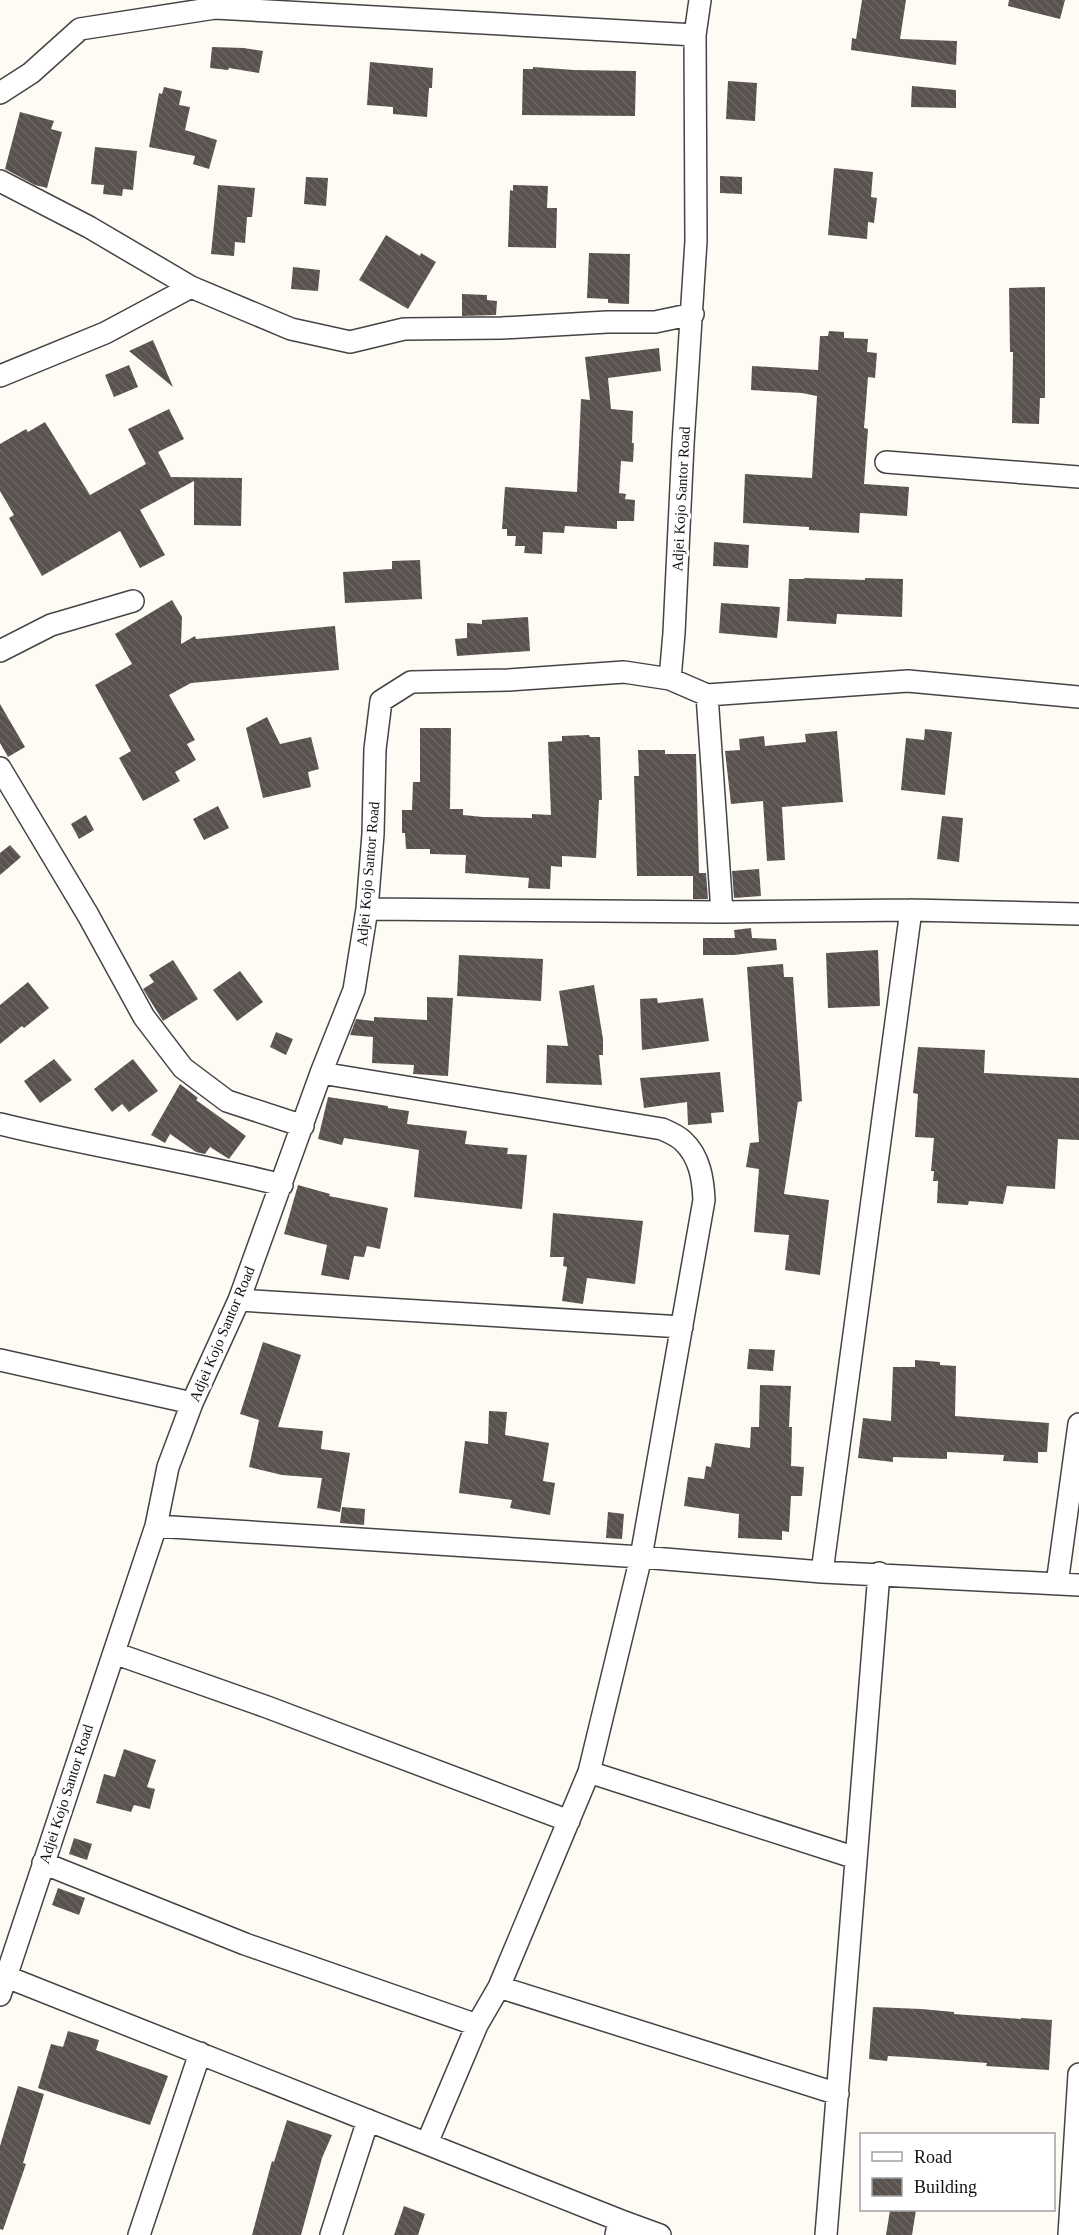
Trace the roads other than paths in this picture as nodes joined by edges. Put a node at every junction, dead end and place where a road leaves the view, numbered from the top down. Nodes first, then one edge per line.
1 (700, 0) edge
2 (216, 4) edge
3 (695, 35) junction
4 (0, 93) edge
5 (0, 181) edge
6 (191, 287) junction
7 (693, 314) junction
8 (0, 376) edge
9 (886, 462) dead end
10 (1079, 477) edge
11 (133, 601) dead end
12 (0, 651) edge
13 (670, 679) junction
14 (707, 695) junction
15 (1079, 697) edge
16 (0, 768) edge
17 (367, 909) junction
18 (911, 910) junction
19 (722, 912) junction
20 (1079, 914) edge
21 (321, 1073) junction
22 (0, 1124) edge
23 (303, 1126) junction
24 (282, 1185) junction
25 (239, 1300) junction
26 (682, 1327) junction
27 (0, 1360) edge
28 (192, 1403) junction
29 (1079, 1424) edge
30 (156, 1526) junction
31 (641, 1557) junction
32 (822, 1572) junction
33 (879, 1573) junction
34 (1057, 1584) junction
35 (1079, 1585) edge
36 (114, 1653) junction
37 (589, 1772) junction
38 (569, 1821) junction
39 (856, 1858) junction
40 (44, 1863) junction
41 (3, 1986) edge
42 (499, 1987) junction
43 (477, 2025) junction
44 (200, 2053) junction
45 (1079, 2074) edge
46 (838, 2094) junction
47 (368, 2120) junction
48 (427, 2143) junction
49 (617, 2227) edge
50 (139, 2235) edge
51 (331, 2235) edge
52 (660, 2235) edge
53 (826, 2235) edge
54 (1069, 2235) edge

1 - 3 street, Adjei Kojo Santor Road
2 - 3 street
2 - 4 street
3 - 7 street, Adjei Kojo Santor Road
5 - 6 street
6 - 7 street
6 - 8 street
7 - 13 street, Adjei Kojo Santor Road
9 - 10 street
11 - 12 street
13 - 14 street
13 - 17 street, Adjei Kojo Santor Road
14 - 15 street
14 - 19 street
16 - 23 street
17 - 19 street
17 - 21 street, Adjei Kojo Santor Road
18 - 19 street
18 - 20 street
18 - 32 street
21 - 23 street, Adjei Kojo Santor Road
21 - 26 street
22 - 24 street
23 - 24 street, Adjei Kojo Santor Road
24 - 25 street, Adjei Kojo Santor Road
25 - 26 street
25 - 28 street, Adjei Kojo Santor Road
26 - 31 street
27 - 28 street
28 - 30 street, Adjei Kojo Santor Road
29 - 34 street
30 - 31 street
30 - 36 street, Adjei Kojo Santor Road
31 - 32 street
31 - 37 street
32 - 33 street
33 - 34 street
33 - 39 street
34 - 35 street
36 - 38 street
36 - 40 street, Adjei Kojo Santor Road
37 - 38 street
37 - 39 street
38 - 42 street
39 - 46 street
40 - 41 street, Adjei Kojo Santor Road
40 - 43 street
41 - 44 street
42 - 43 street
42 - 46 street
43 - 48 street
44 - 47 street
44 - 50 street
45 - 54 street
46 - 53 street
47 - 48 street
47 - 51 street
48 - 49 street
49 - 52 street

